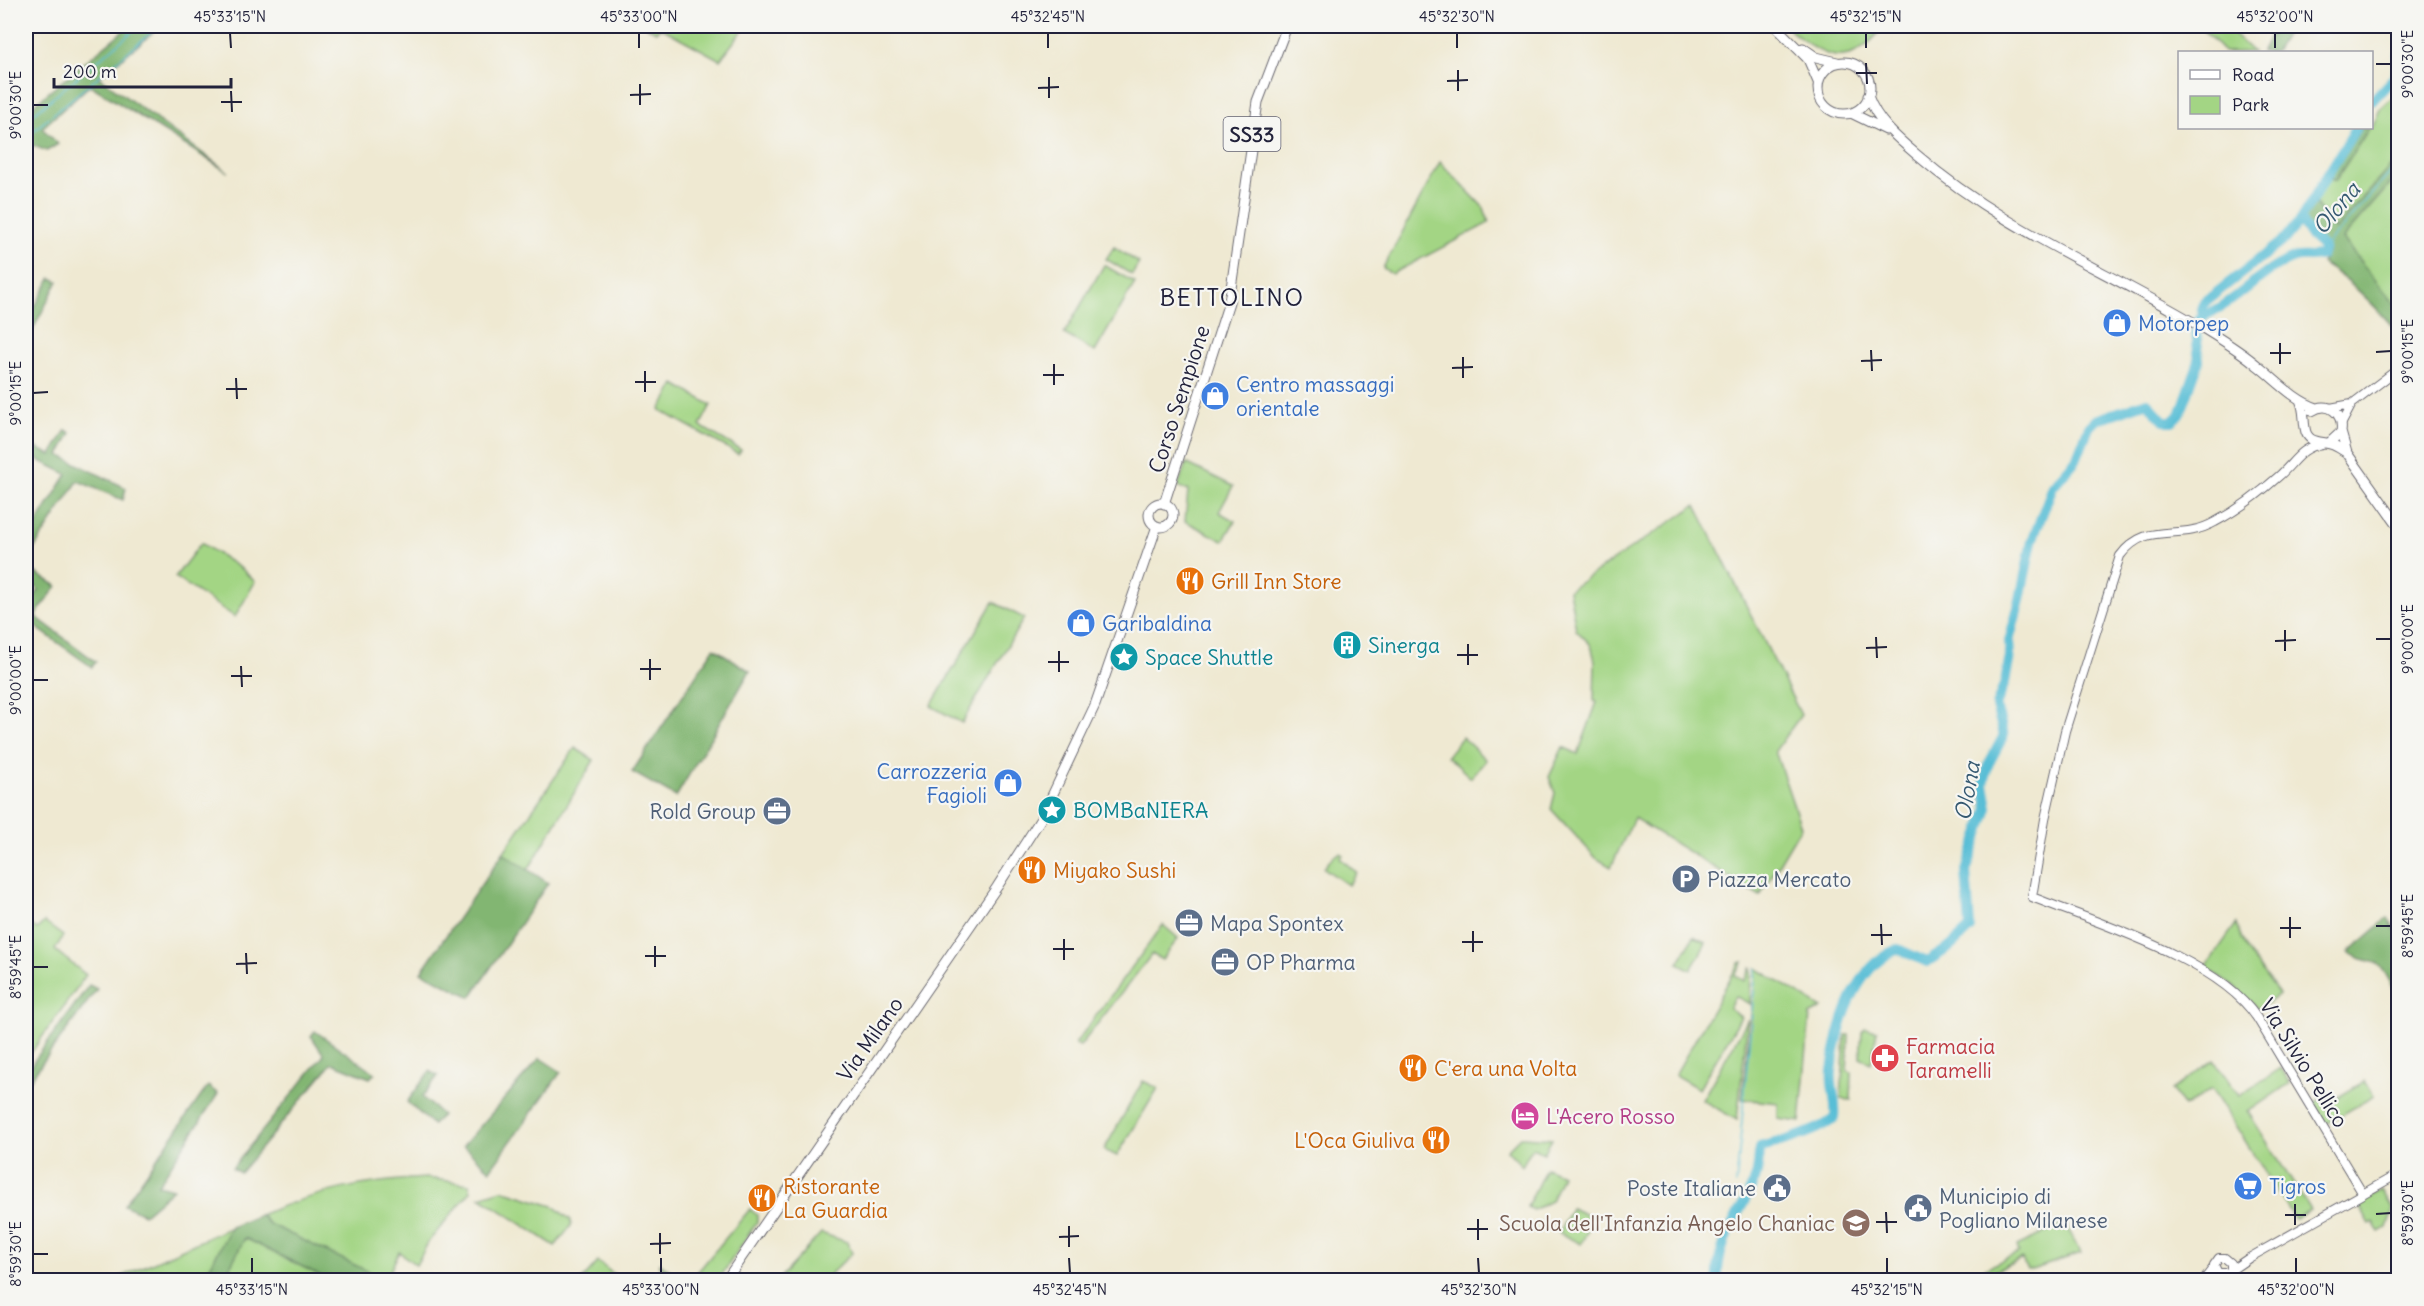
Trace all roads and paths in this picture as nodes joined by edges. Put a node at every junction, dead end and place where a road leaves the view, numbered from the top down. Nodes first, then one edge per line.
1 (1287, 26) edge
2 (1774, 26) edge
3 (1791, 41) junction
4 (1839, 63) junction
5 (1818, 82) junction
6 (1869, 96) junction
7 (1851, 113) junction
8 (1891, 132) junction
9 (2398, 369) edge
10 (2299, 400) junction
11 (2352, 404) junction
12 (2317, 408) junction
13 (2330, 408) junction
14 (2306, 417) junction
15 (2342, 428) junction
16 (2305, 429) junction
17 (2326, 444) junction
18 (2300, 453) junction
19 (2347, 453) junction
20 (1164, 504) junction
21 (2398, 525) edge
22 (1157, 526) junction
23 (2398, 1174) edge
24 (2363, 1194) junction
25 (2230, 1265) junction
26 (2214, 1266) junction
27 (2221, 1274) junction
28 (726, 1281) edge
29 (2205, 1281) edge

1 - 20 main road, Corso Sempione / SS33
2 - 3 main road
3 - 4 main road
3 - 5 main road
4 - 5 main road
4 - 6 main road
5 - 7 main road
6 - 7 main road
6 - 8 main road
7 - 8 main road
8 - 10 main road
9 - 11 street
10 - 12 main road
10 - 14 main road
11 - 13 street
11 - 15 street
12 - 13 main road
12 - 14 main road
13 - 15 main road
14 - 16 main road
15 - 17 main road
15 - 19 main road
16 - 17 main road
16 - 18 street
17 - 18 street
17 - 19 main road
18 - 24 street, Via Silvio Pellico
19 - 21 main road
20 - 22 main road
20 - 22 main road
22 - 28 main road, Via Milano
23 - 24 street
24 - 25 street
25 - 26 street
25 - 27 street
26 - 27 street
26 - 29 street
27 - 29 street

